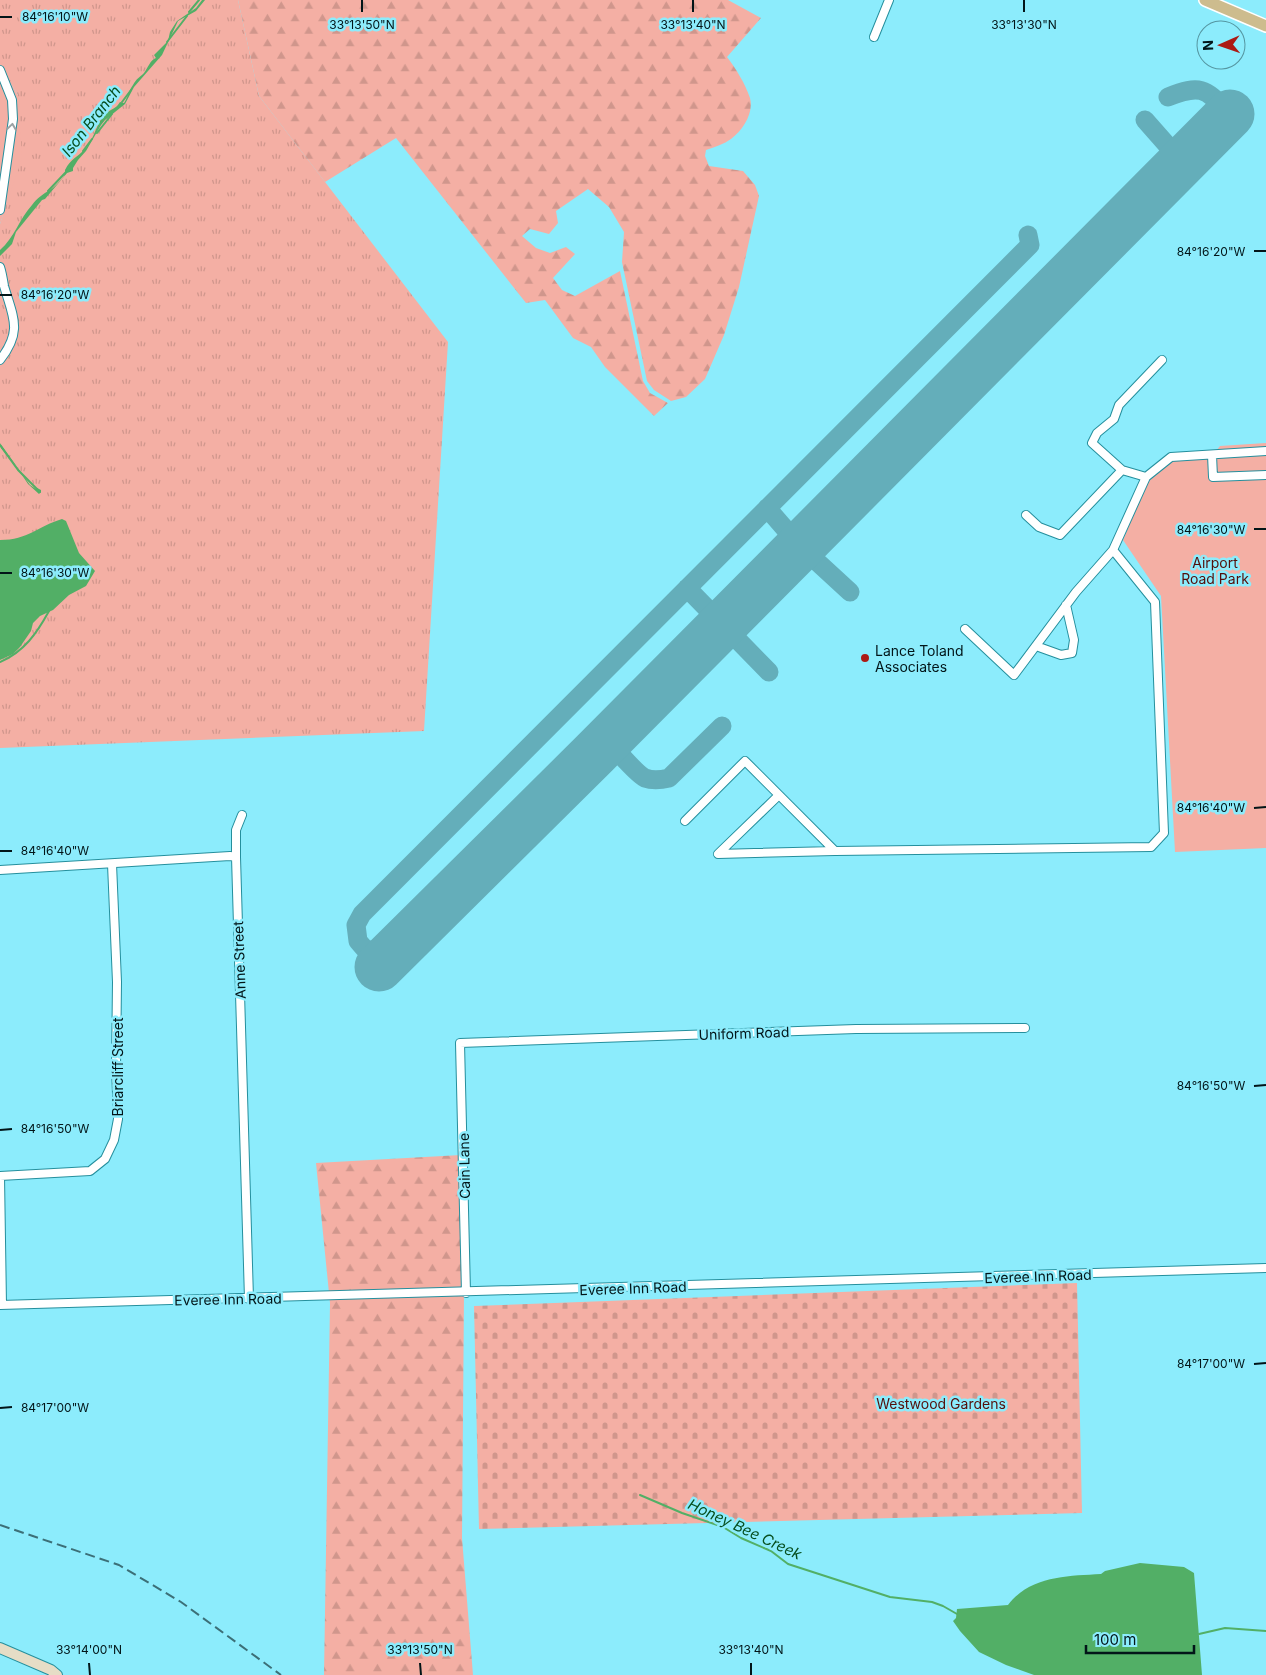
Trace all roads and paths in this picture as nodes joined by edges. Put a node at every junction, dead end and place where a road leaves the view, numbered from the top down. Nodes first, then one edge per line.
1 (889, 0) edge
2 (1206, 0) edge
3 (1266, 26) edge
4 (874, 36) dead end
5 (0, 70) edge
6 (0, 210) edge
7 (0, 267) edge
8 (0, 360) edge
9 (1162, 360) dead end
10 (1266, 451) edge
11 (1212, 454) junction
12 (1122, 470) junction
13 (1266, 475) edge
14 (1146, 477) junction
15 (1026, 515) dead end
16 (1113, 550) junction
17 (1066, 605) junction
18 (965, 629) dead end
19 (1036, 646) junction
20 (779, 795) junction
21 (242, 815) dead end
22 (685, 822) dead end
23 (836, 851) junction
24 (236, 857) junction
25 (112, 864) junction
26 (0, 870) edge
27 (1025, 1028) dead end
28 (463, 1043) joint
29 (0, 1176) edge
30 (1266, 1268) edge
31 (466, 1292) junction
32 (249, 1299) junction
33 (1, 1305) edge
34 (0, 1648) edge
35 (52, 1673) edge

1 - 4 street
2 - 3 main road
6 -> 5 street
7 - 8 street
9 - 12 street
10 - 11 street
11 - 13 street
11 - 14 street
12 - 14 street
12 - 15 street
14 - 16 street
16 - 17 street
16 - 23 street
17 - 19 street
17 - 19 street
18 - 19 street
20 - 22 street
20 - 23 street
20 - 23 street
21 - 24 street, Anne Street
24 - 25 street
24 - 32 street, Anne Street
25 - 26 street
25 - 29 street, Briarcliff Street
27 - 28 street, Uniform Road
28 - 31 street, Cain Lane
29 - 33 street
30 - 31 street, Everee Inn Road
31 - 32 street, Everee Inn Road
32 - 33 street, Everee Inn Road
34 - 35 street

